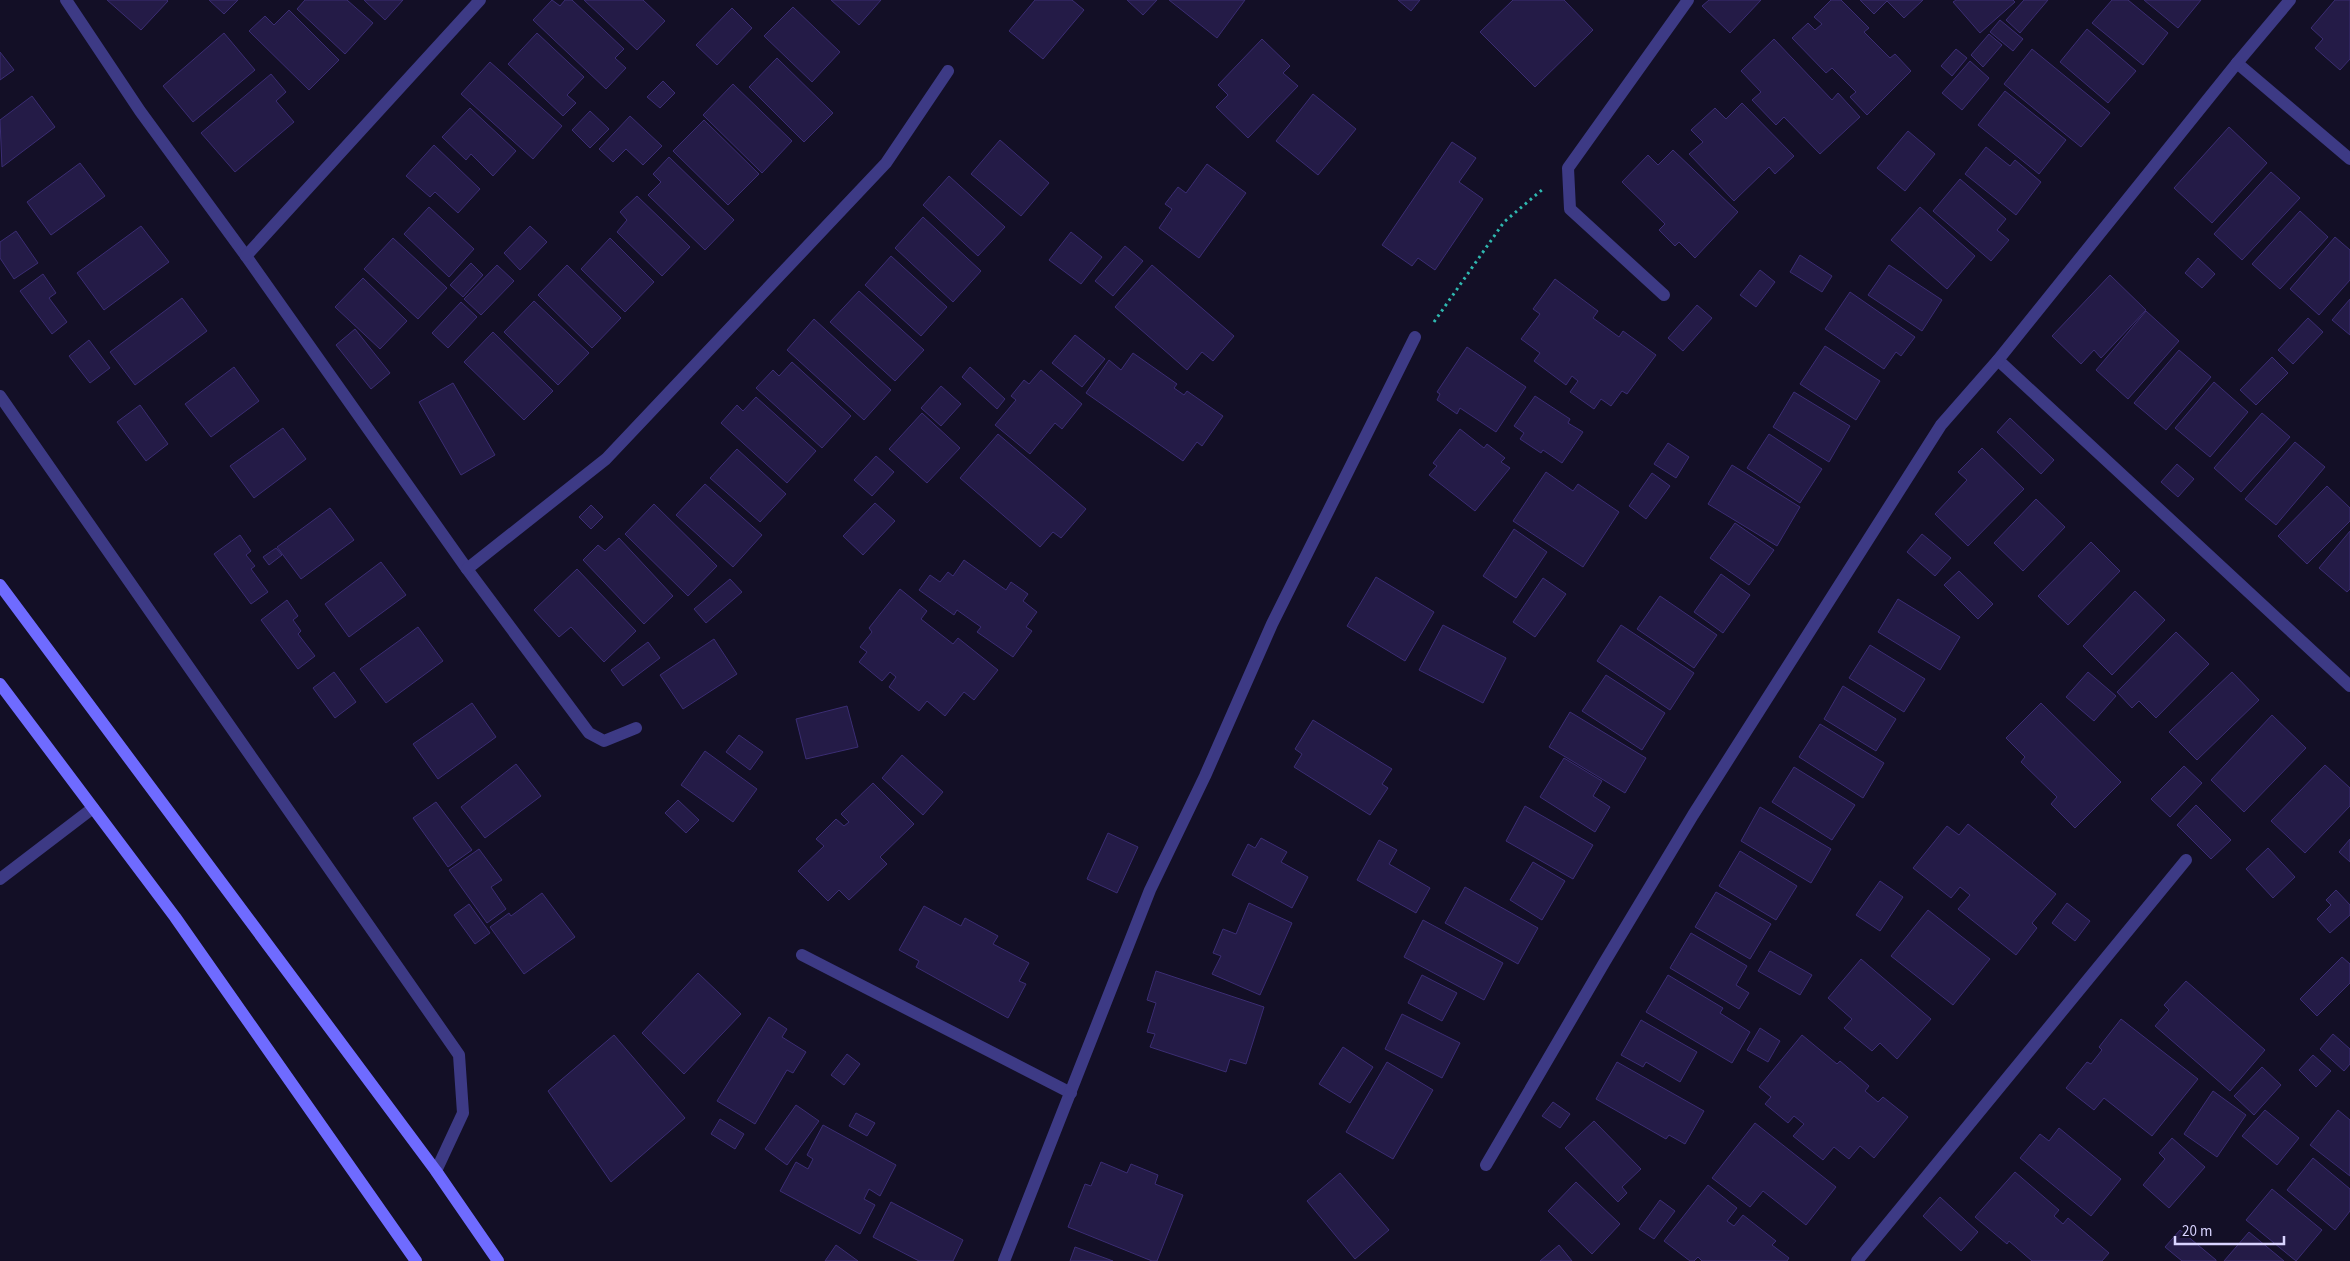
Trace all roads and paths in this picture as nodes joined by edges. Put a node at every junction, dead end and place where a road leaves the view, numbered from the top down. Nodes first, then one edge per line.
1 (66, 0) edge
2 (480, 0) edge
3 (1688, 0) edge
4 (2290, 0) edge
5 (2237, 63) junction
6 (948, 71) dead end
7 (2350, 159) edge
8 (1568, 168) junction
9 (246, 256) junction
10 (1664, 295) dead end
11 (1415, 337) joint
12 (1998, 360) junction
13 (0, 396) edge
14 (467, 569) junction
15 (0, 585) edge
16 (0, 684) edge
17 (2350, 686) edge
18 (636, 728) dead end
19 (93, 808) junction
20 (2186, 860) dead end
21 (0, 879) edge
22 (802, 955) dead end
23 (1071, 1093) junction
24 (1486, 1165) dead end
25 (436, 1171) junction
26 (416, 1261) edge
27 (498, 1261) edge
28 (1004, 1261) edge
29 (1857, 1261) edge

1 - 9 street
2 - 9 street
3 - 8 street
4 - 5 street
5 - 7 street
5 - 12 street
6 - 14 street
8 - 10 street
8 - 11 path
9 - 14 street
11 - 23 street
12 - 17 street
12 - 24 street
13 - 25 street
14 - 18 street
15 - 25 main road
16 - 19 main road
19 - 21 street
19 - 26 main road
20 - 29 street
22 - 23 street
23 - 28 street
25 - 27 main road

